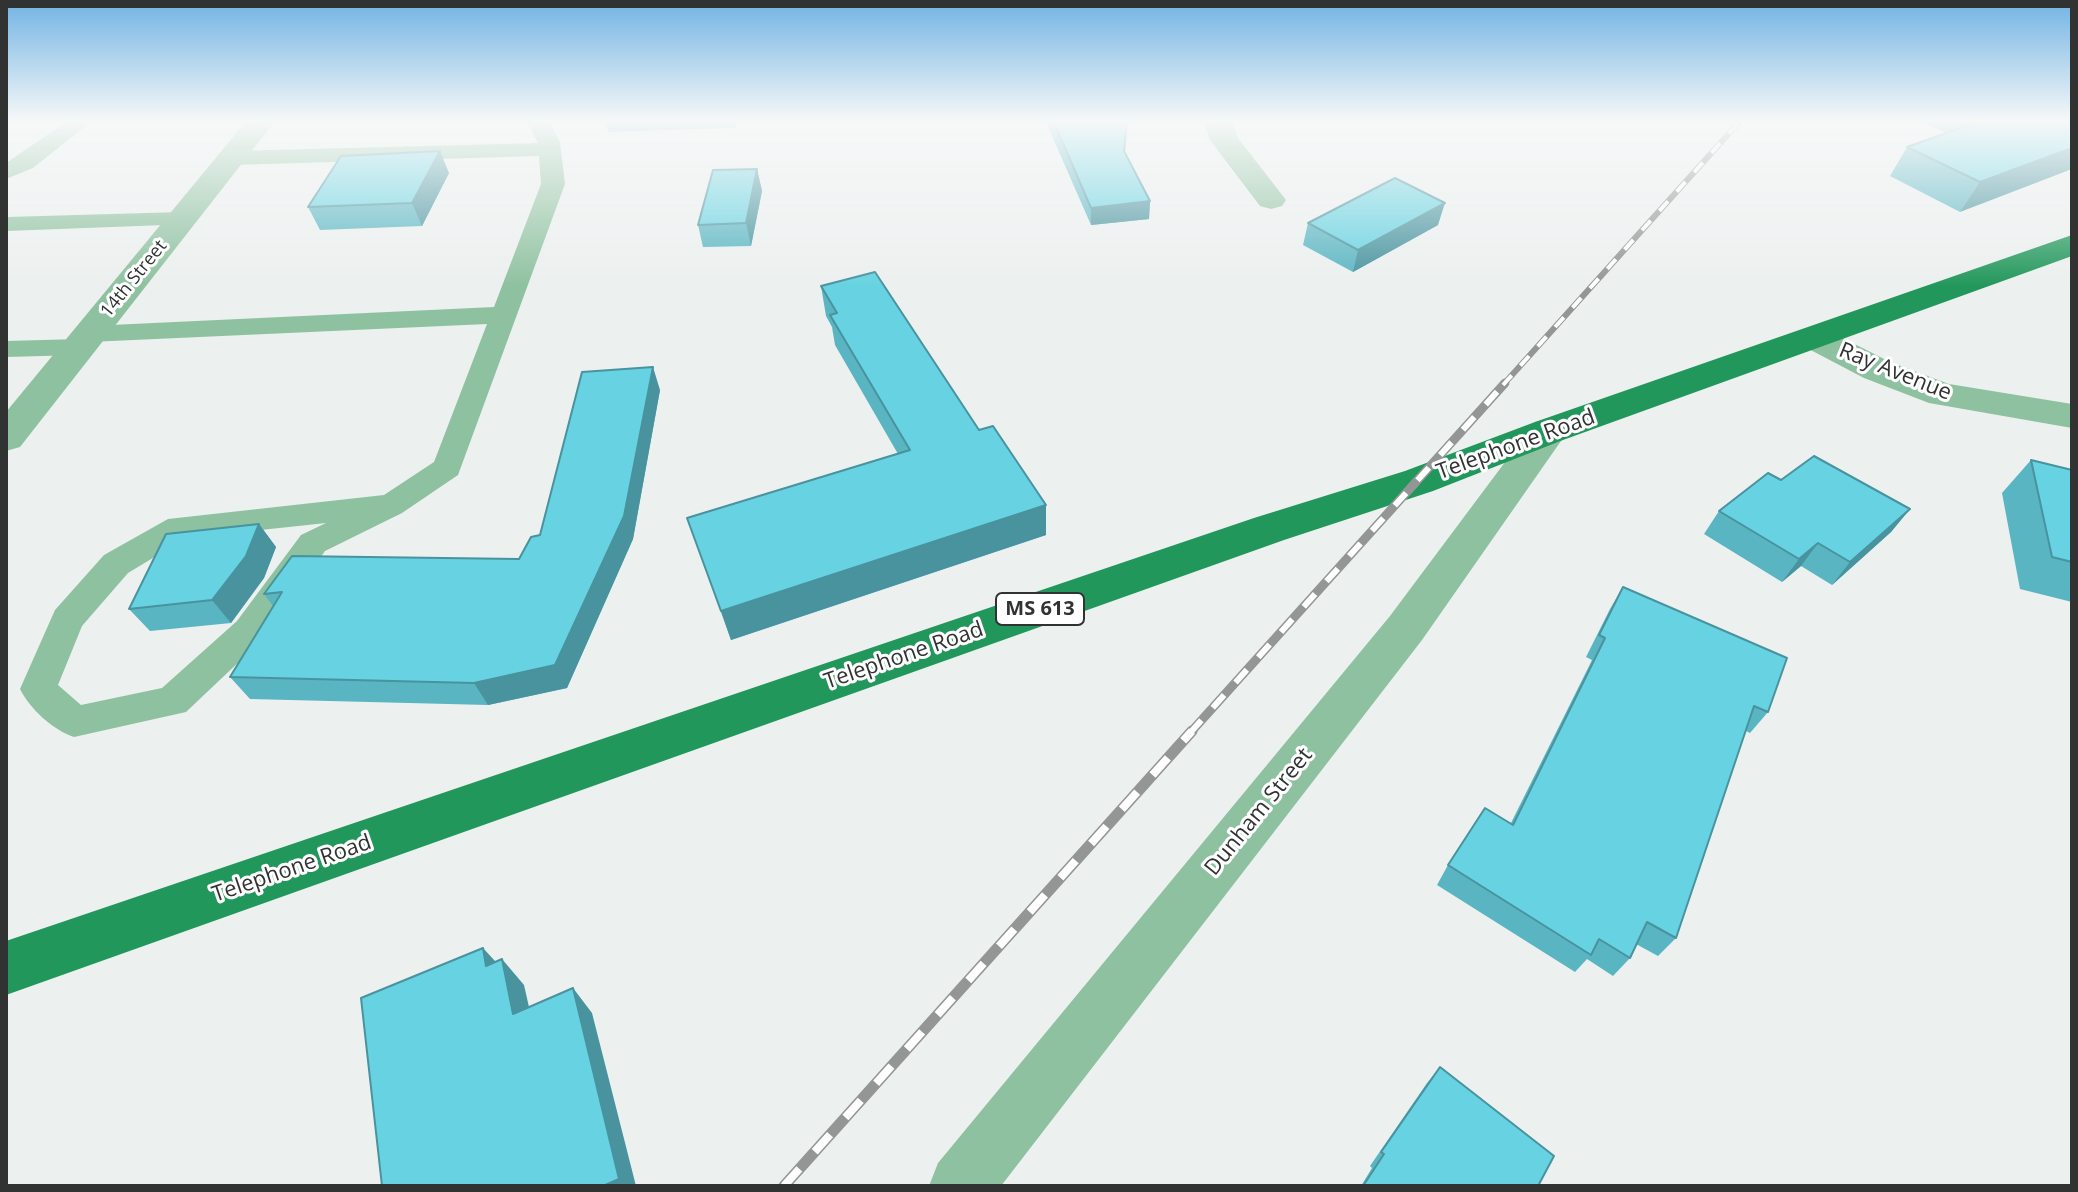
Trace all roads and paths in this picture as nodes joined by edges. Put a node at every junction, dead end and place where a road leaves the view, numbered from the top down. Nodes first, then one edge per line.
1 (218, 176) edge
2 (552, 176) edge
3 (1252, 176) edge
4 (1271, 200) dead end
5 (182, 219) junction
6 (6, 224) edge
7 (2072, 245) edge
8 (504, 315) junction
9 (1815, 338) junction
10 (85, 340) junction
11 (6, 349) edge
12 (20, 405) edge
13 (2072, 416) edge
14 (1549, 431) junction
15 (6, 438) edge
16 (391, 505) junction
17 (6, 968) edge
18 (961, 1186) edge

1 - 5 street, 14th Street
2 - 8 lane
3 - 4 street
5 - 6 lane
5 - 10 street, 14th Street
7 - 9 main road, Telephone Road / MS 613
8 - 10 lane
8 - 16 lane
9 - 13 street, Ray Avenue
9 - 14 main road, Telephone Road / MS 613
10 - 11 lane
10 - 12 street, 14th Street
12 - 15 street, 14th Street
14 - 17 main road, Telephone Road / MS 613
14 - 18 street, Dunham Street
16 - 16 lane

